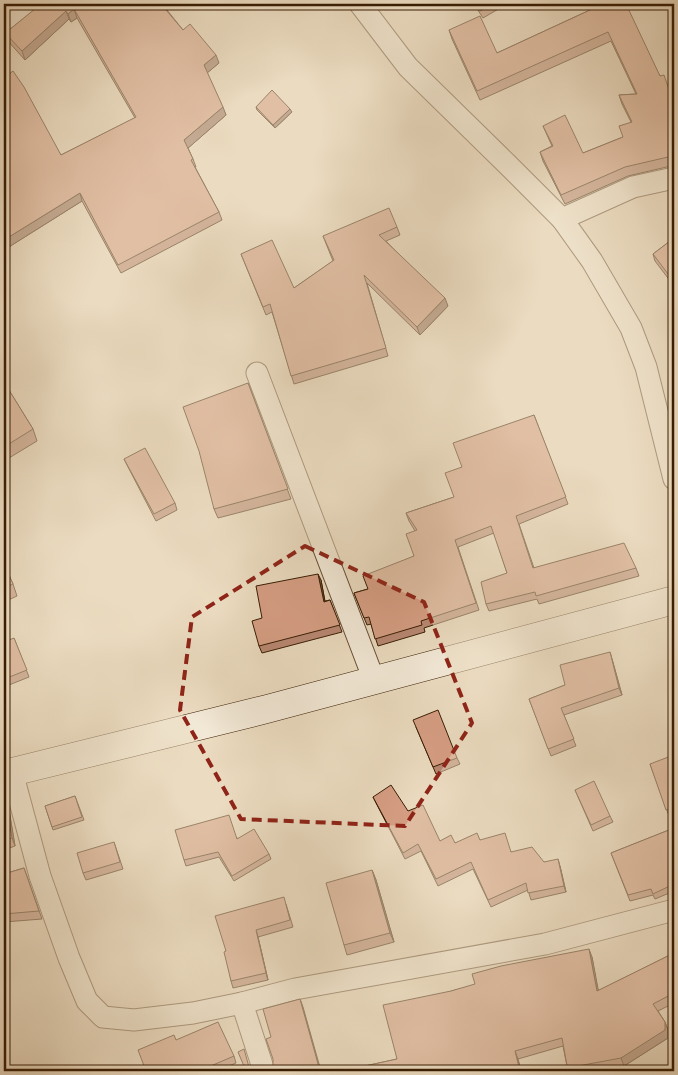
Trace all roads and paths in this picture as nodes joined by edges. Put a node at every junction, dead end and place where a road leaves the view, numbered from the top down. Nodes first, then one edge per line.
1 (35, 4) edge
2 (360, 4) edge
3 (4, 28) edge
4 (674, 178) edge
5 (562, 219) junction
6 (257, 372) dead end
7 (674, 479) edge
8 (674, 600) edge
9 (374, 680) junction
10 (8, 773) edge
11 (674, 910) edge
12 (242, 1003) junction
13 (264, 1071) edge

1 - 3 street
2 - 5 street
4 - 5 street
5 - 7 street
6 - 9 street
8 - 9 street
9 - 10 street
10 - 12 street
11 - 12 street
12 - 13 street

